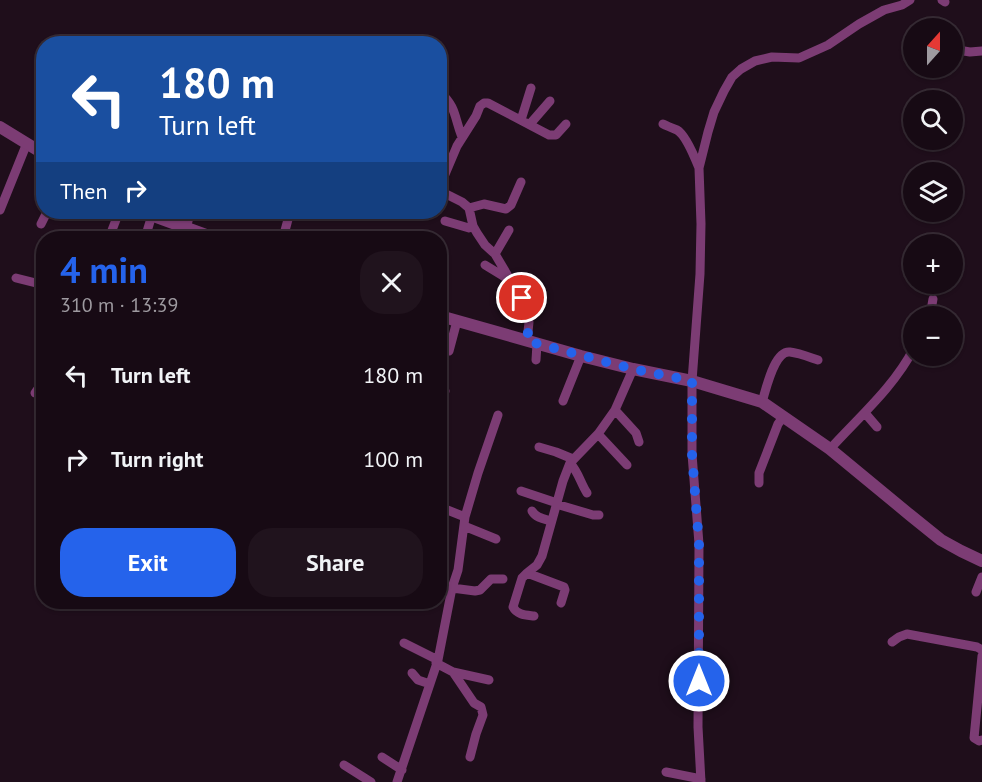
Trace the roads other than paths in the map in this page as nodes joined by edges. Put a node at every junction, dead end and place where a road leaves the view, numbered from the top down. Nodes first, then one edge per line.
1 (910, 0) edge
2 (963, 51) edge
3 (982, 51) edge
4 (531, 88) dead end
5 (447, 99) edge
6 (550, 101) dead end
7 (525, 122) junction
8 (566, 124) dead end
9 (663, 124) dead end
10 (0, 127) edge
11 (462, 137) junction
12 (27, 143) junction
13 (36, 149) edge
14 (699, 168) junction
15 (447, 170) edge
16 (521, 182) dead end
17 (3, 191) edge
18 (447, 194) edge
19 (469, 208) junction
20 (0, 210) edge
21 (43, 219) edge
22 (163, 219) edge
23 (190, 219) edge
24 (445, 221) dead end
25 (40, 224) dead end
26 (473, 225) junction
27 (190, 229) junction
28 (509, 230) dead end
29 (195, 231) edge
30 (495, 254) junction
31 (485, 265) dead end
32 (16, 278) dead end
33 (510, 279) junction
34 (36, 282) edge
35 (933, 300) dead end
36 (932, 306) edge
37 (447, 321) edge
38 (447, 336) edge
39 (532, 342) junction
40 (449, 351) dead end
41 (581, 356) junction
42 (536, 360) dead end
43 (818, 360) dead end
44 (903, 365) edge
45 (633, 369) junction
46 (692, 381) junction
47 (563, 400) dead end
48 (762, 402) junction
49 (615, 410) junction
50 (864, 413) junction
51 (498, 415) dead end
52 (784, 416) junction
53 (877, 427) dead end
54 (598, 434) junction
55 (639, 442) dead end
56 (538, 447) dead end
57 (830, 449) junction
58 (571, 461) junction
59 (627, 465) dead end
60 (759, 483) dead end
61 (521, 491) dead end
62 (587, 493) dead end
63 (556, 504) junction
64 (447, 511) edge
65 (532, 511) dead end
66 (599, 515) dead end
67 (551, 521) junction
68 (465, 522) junction
69 (496, 539) dead end
70 (982, 561) edge
71 (527, 573) junction
72 (982, 577) edge
73 (503, 579) dead end
74 (452, 588) junction
75 (976, 592) dead end
76 (561, 603) dead end
77 (534, 616) dead end
78 (892, 642) dead end
79 (404, 643) dead end
80 (982, 650) edge
81 (982, 656) edge
82 (437, 662) junction
83 (453, 672) junction
84 (412, 673) dead end
85 (489, 680) dead end
86 (429, 684) junction
87 (982, 740) edge
88 (382, 757) dead end
89 (470, 757) dead end
90 (344, 765) dead end
91 (402, 770) junction
92 (666, 772) dead end
93 (701, 781) edge
94 (371, 782) edge
95 (397, 782) edge

1 - 14 street
2 - 3 street
4 - 7 street
5 - 11 street
6 - 7 street
7 - 8 street
7 - 11 street
9 - 14 street
10 - 12 street
11 - 15 street
12 - 13 street
12 - 17 street
14 - 46 street
16 - 19 street
17 - 20 street
18 - 19 street
19 - 26 street
21 - 25 street
22 - 27 street
23 - 27 street
24 - 26 street
26 - 30 street
27 - 29 street
28 - 30 street
30 - 33 street
31 - 33 street
32 - 34 street
33 - 39 street
35 - 36 street
37 - 39 street
38 - 40 street
39 - 41 street
39 - 42 street
41 - 45 street
41 - 47 street
43 - 48 street
44 - 50 street
45 - 46 street
45 - 49 street
46 - 48 street
46 - 93 street
48 - 52 street
49 - 54 street
49 - 55 street
50 - 53 street
50 - 57 street
51 - 68 street
52 - 57 street
52 - 60 street
54 - 58 street
54 - 59 street
56 - 58 street
57 - 70 street
58 - 62 street
58 - 63 street
61 - 63 street
63 - 66 street
63 - 67 street
64 - 68 street
65 - 67 street
67 - 71 street
68 - 69 street
68 - 74 street
71 - 76 street
71 - 77 street
72 - 75 street
73 - 74 street
74 - 82 street
78 - 80 street
79 - 82 street
81 - 87 street
82 - 83 street
82 - 86 street
83 - 85 street
83 - 89 street
84 - 86 street
86 - 91 street
88 - 91 street
90 - 94 street
91 - 95 street
92 - 93 street

